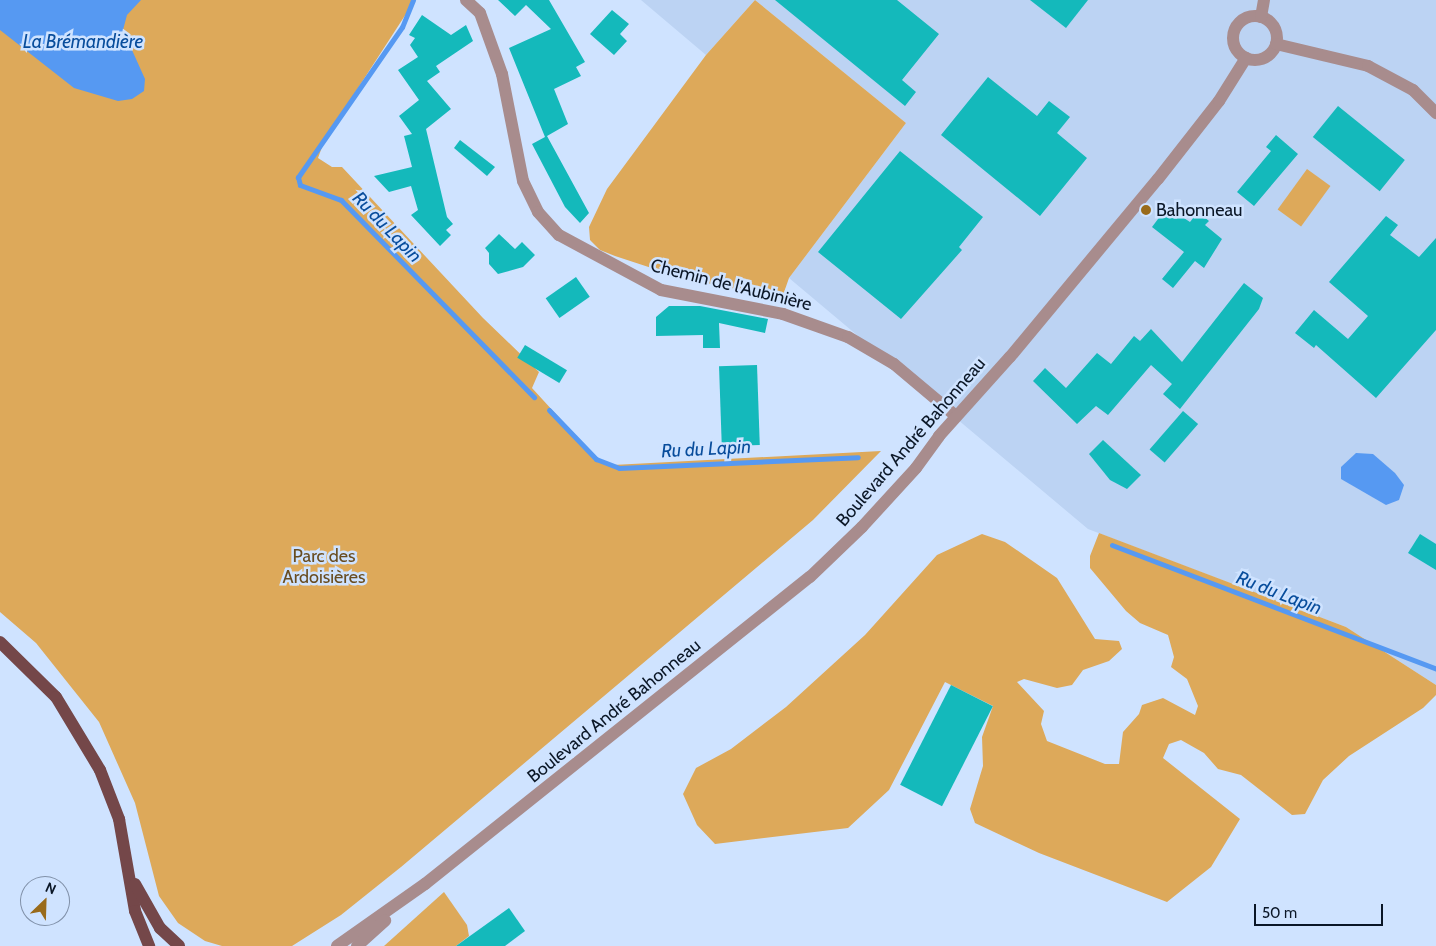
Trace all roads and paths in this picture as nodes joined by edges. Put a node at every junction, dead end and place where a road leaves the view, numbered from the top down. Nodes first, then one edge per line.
1 (466, 0) edge
2 (1264, 0) edge
3 (1261, 17) junction
4 (1276, 44) junction
5 (1246, 58) junction
6 (1436, 113) edge
7 (956, 416) junction
8 (0, 642) edge
9 (128, 871) junction
10 (425, 884) junction
11 (149, 946) edge
12 (179, 946) edge
13 (337, 946) edge
14 (357, 946) edge

1 - 7 street, Chemin de l'Aubinière
2 - 3 street
3 - 4 street
3 - 5 street
4 - 5 street
4 - 6 street
5 - 7 street, Boulevard André Bahonneau
7 - 10 street, Boulevard André Bahonneau
8 - 9 main road
9 - 11 main road
9 - 12 main road
10 - 13 street, Boulevard André Bahonneau
10 - 14 street, Boulevard André Bahonneau

